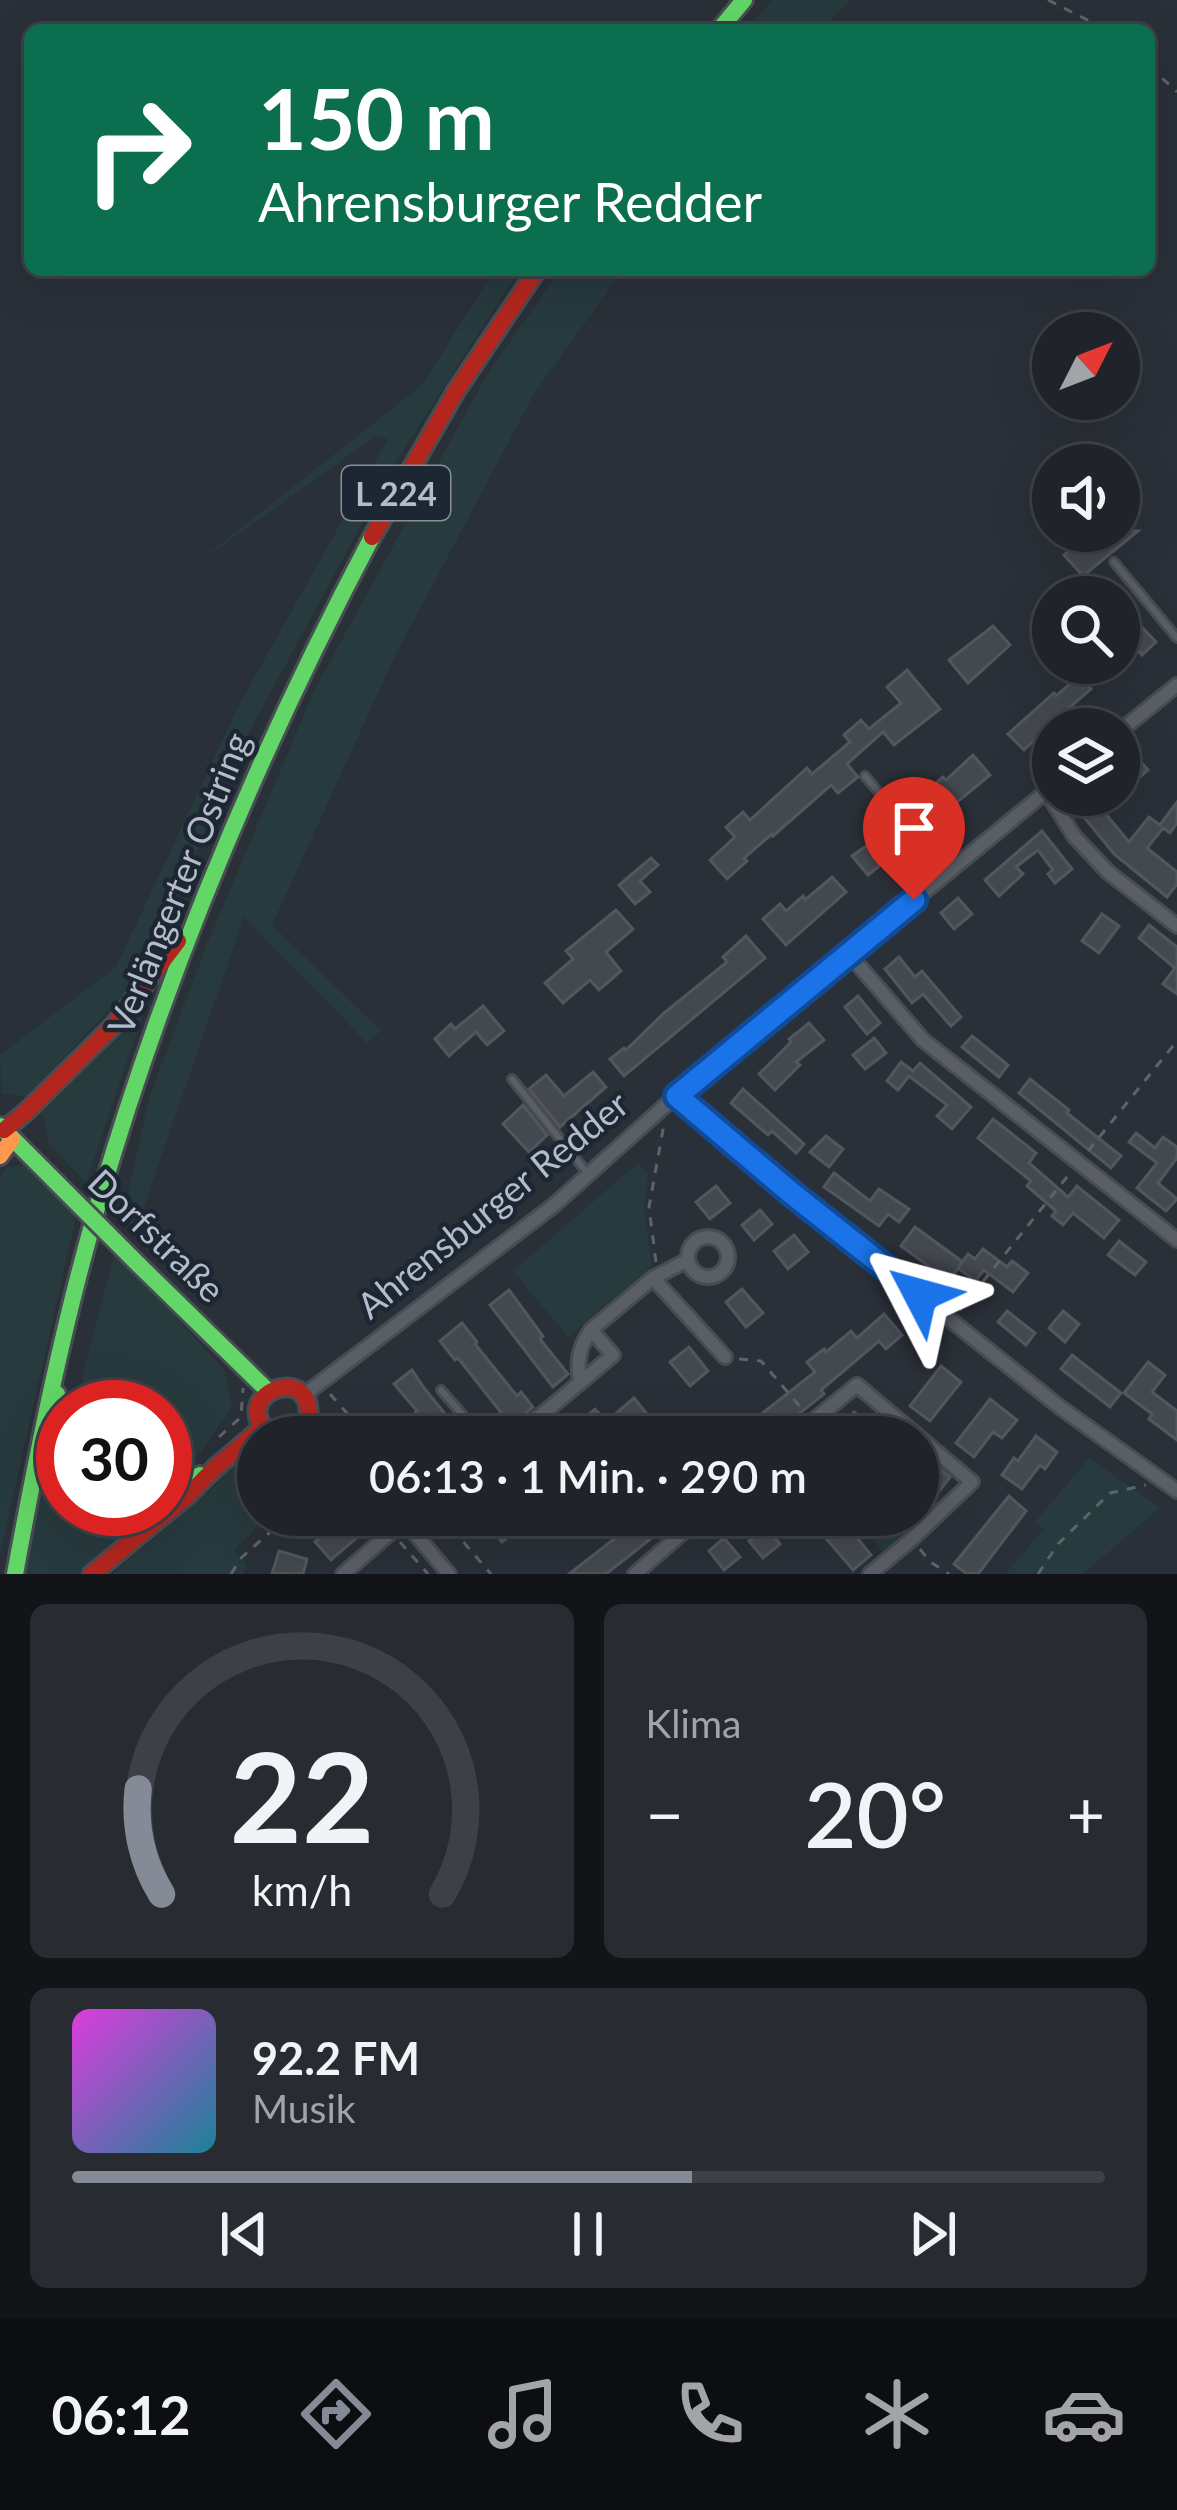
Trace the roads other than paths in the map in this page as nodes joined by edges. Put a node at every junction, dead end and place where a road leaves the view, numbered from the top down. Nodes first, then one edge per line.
1 (744, 0) edge
2 (724, 24) edge
3 (533, 276) edge
4 (1114, 562) dead end
5 (1177, 638) edge
6 (1177, 685) edge
7 (1140, 715) edge
8 (866, 776) dead end
9 (1032, 803) edge
10 (1063, 816) edge
11 (947, 873) junction
12 (192, 923) junction
13 (1177, 926) edge
14 (849, 954) junction
15 (512, 1079) dead end
16 (677, 1096) junction
17 (4, 1132) edge
18 (0, 1156) edge
19 (588, 1174) junction
20 (1177, 1240) edge
21 (688, 1260) dead end
22 (658, 1276) junction
23 (591, 1330) junction
24 (725, 1357) road end
25 (56, 1361) junction
26 (56, 1380) edge
27 (580, 1383) junction
28 (261, 1384) junction
29 (441, 1390) dead end
30 (304, 1395) junction
31 (257, 1416) edge
32 (309, 1416) edge
33 (464, 1416) edge
34 (545, 1416) edge
35 (817, 1416) edge
36 (893, 1416) edge
37 (237, 1453) edge
38 (939, 1454) edge
39 (215, 1468) junction
40 (192, 1478) edge
41 (1177, 1491) edge
42 (939, 1512) edge
43 (388, 1536) edge
44 (417, 1536) edge
45 (679, 1536) edge
46 (912, 1536) edge
47 (15, 1574) edge
48 (92, 1574) edge
49 (344, 1574) edge
50 (449, 1574) edge
51 (635, 1574) edge
52 (870, 1574) edge

1 - 2 main road
3 - 12 main road, Verlängerter Ostring / L 224
4 - 5 lane
6 - 7 street
8 - 11 lane
9 - 11 street, Ahrensburger Redder
10 - 13 street
11 - 14 street, Ahrensburger Redder
12 - 17 main road
12 - 25 main road, Verlängerter Ostring / L 224
14 - 16 street, Ahrensburger Redder
14 - 20 street
15 - 19 lane
16 - 19 street, Ahrensburger Redder
16 - 41 street
17 - 18 main road
17 - 28 main road, Dorfstraße, bridge
19 - 30 street, Ahrensburger Redder
21 - 22 street
22 - 23 street
22 - 24 street
23 - 27 street
23 - 27 street
25 - 26 main road
25 - 47 main road, Verlängerter Ostring / L 224
27 - 34 street
28 - 30 main road
28 - 31 main road
29 - 33 lane
30 - 32 main road
35 - 36 street
37 - 39 main road
38 - 42 street
39 - 40 main road
39 - 48 main road
43 - 49 street
44 - 50 street
45 - 51 street
46 - 52 street

